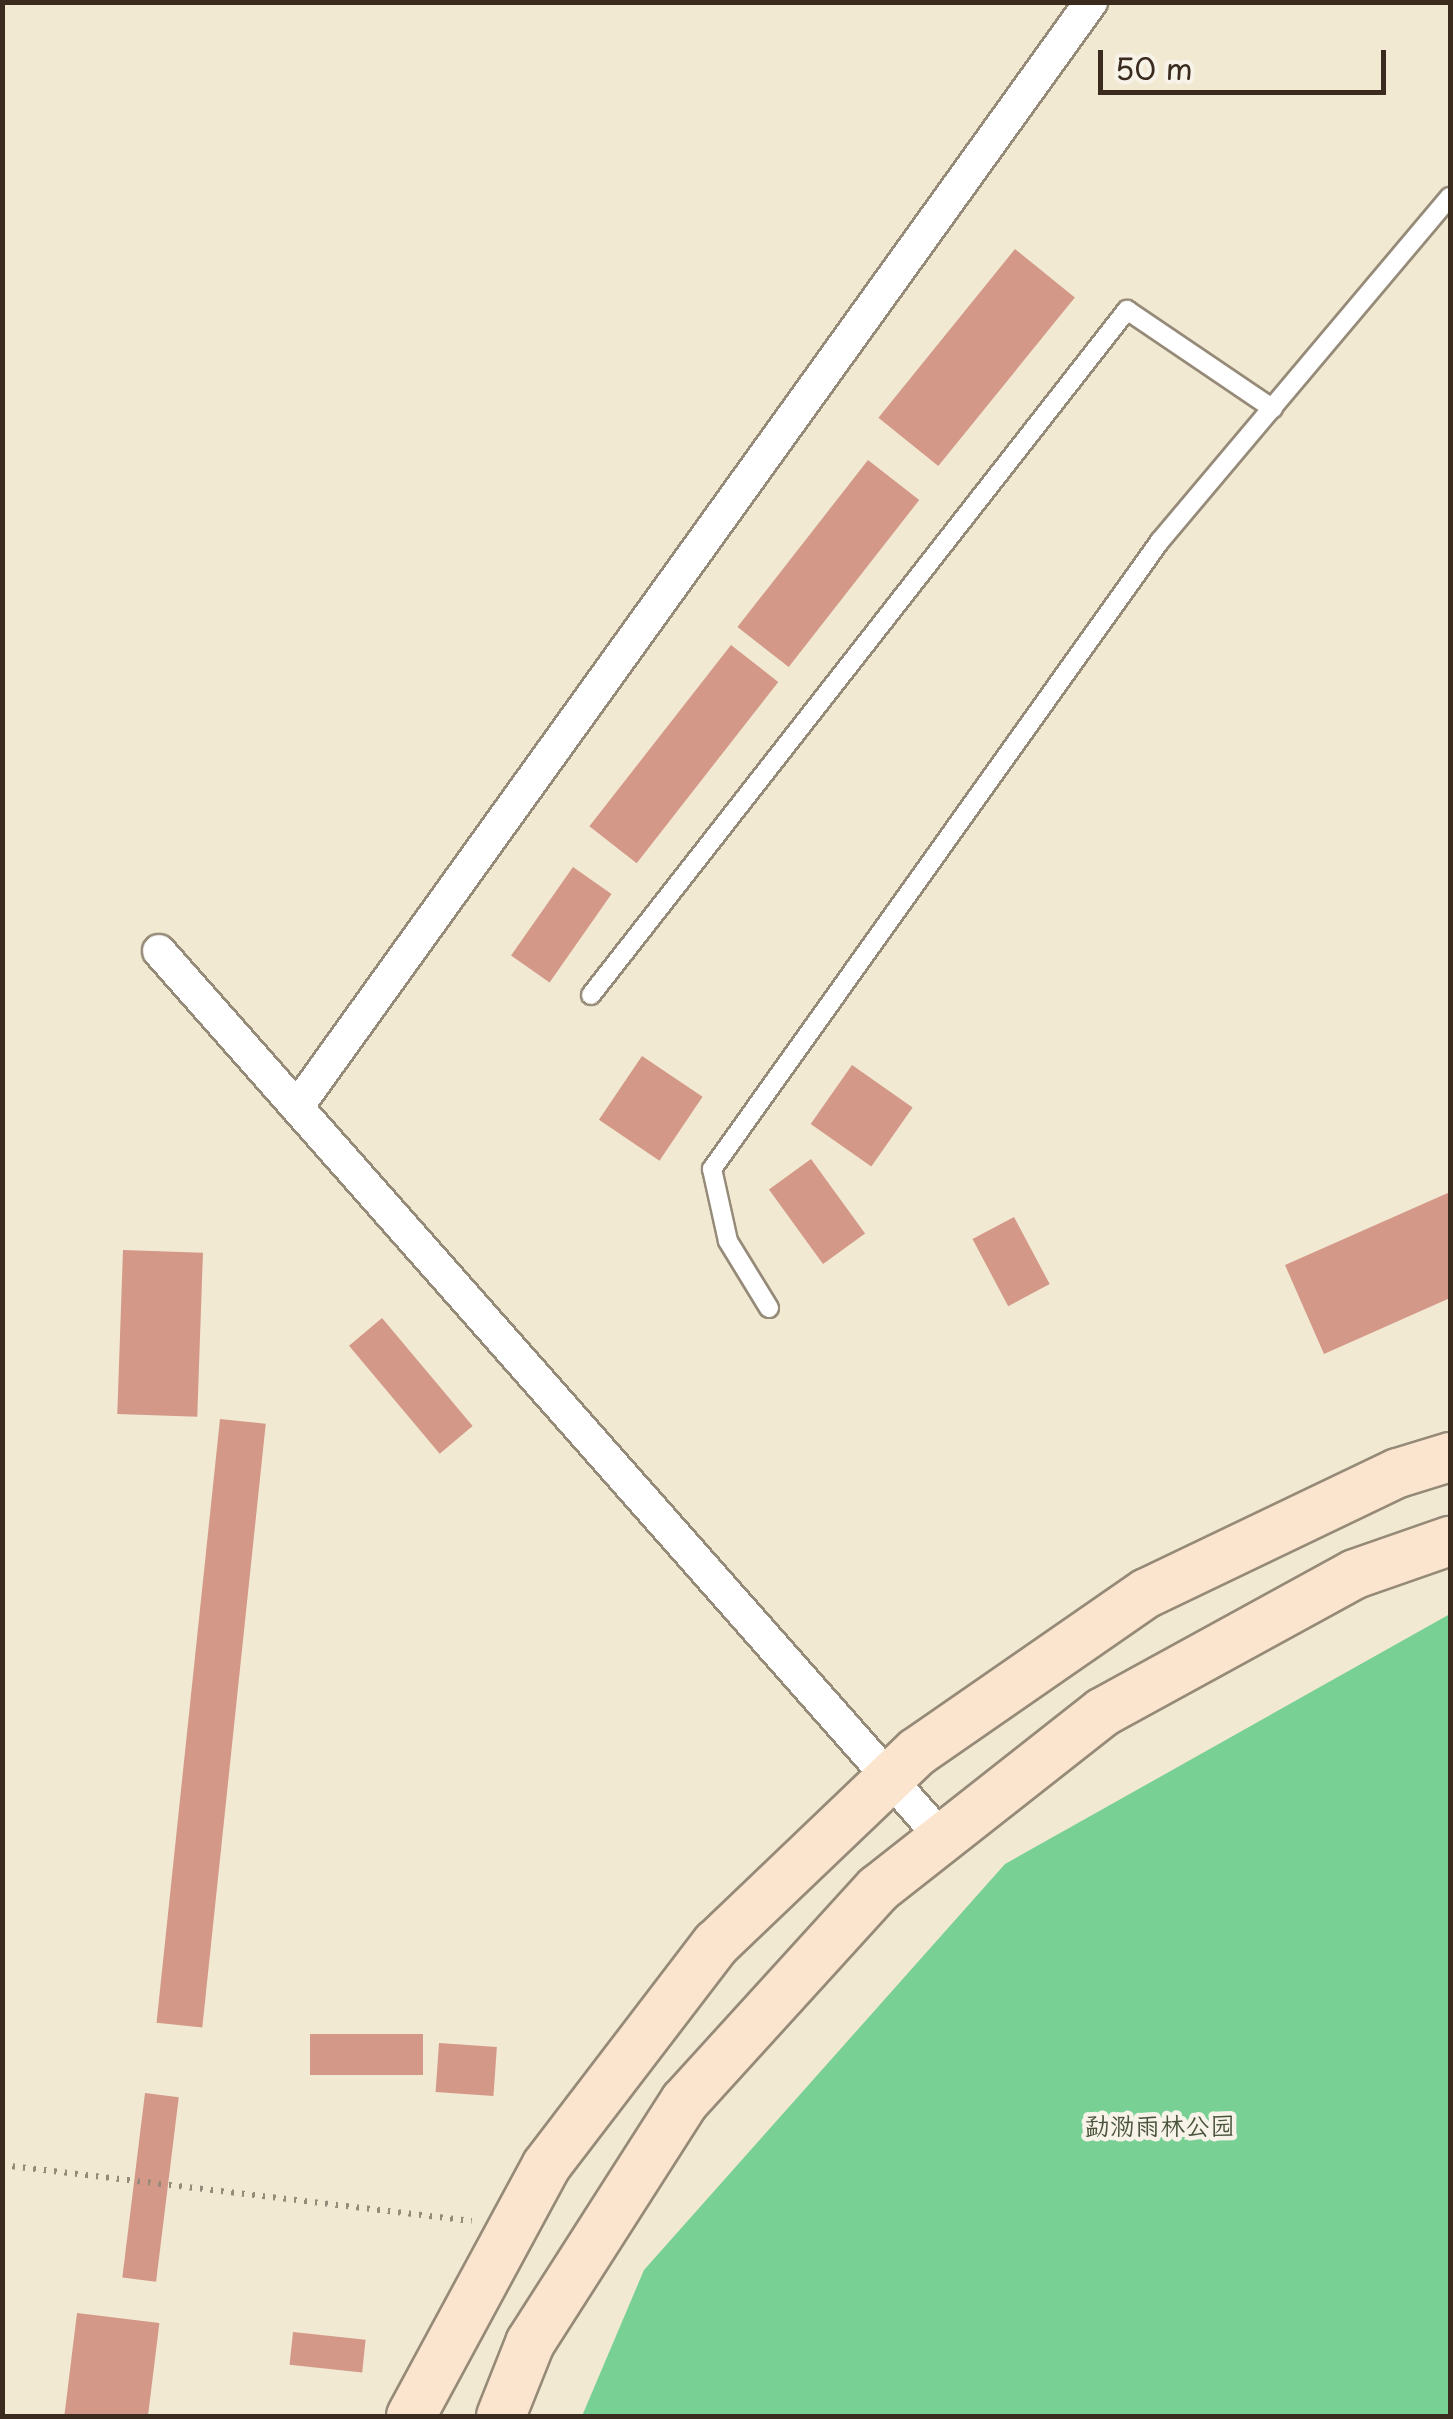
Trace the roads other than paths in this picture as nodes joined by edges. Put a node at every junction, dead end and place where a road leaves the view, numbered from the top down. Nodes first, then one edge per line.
1 (1091, 2) edge
2 (1450, 197) edge
3 (1272, 408) junction
4 (159, 952) dead end
5 (592, 995) dead end
6 (297, 1107) junction
7 (769, 1308) dead end
8 (1450, 1457) edge
9 (1450, 1541) edge
10 (890, 1779) junction
11 (942, 1838) junction
12 (411, 2416) edge
13 (501, 2416) edge

1 - 6 street
2 - 3 lane
3 - 5 lane
3 - 7 lane
4 - 6 street
6 - 10 street
8 - 10 main road
9 - 11 main road
10 - 11 street
10 - 12 main road
11 - 13 main road

